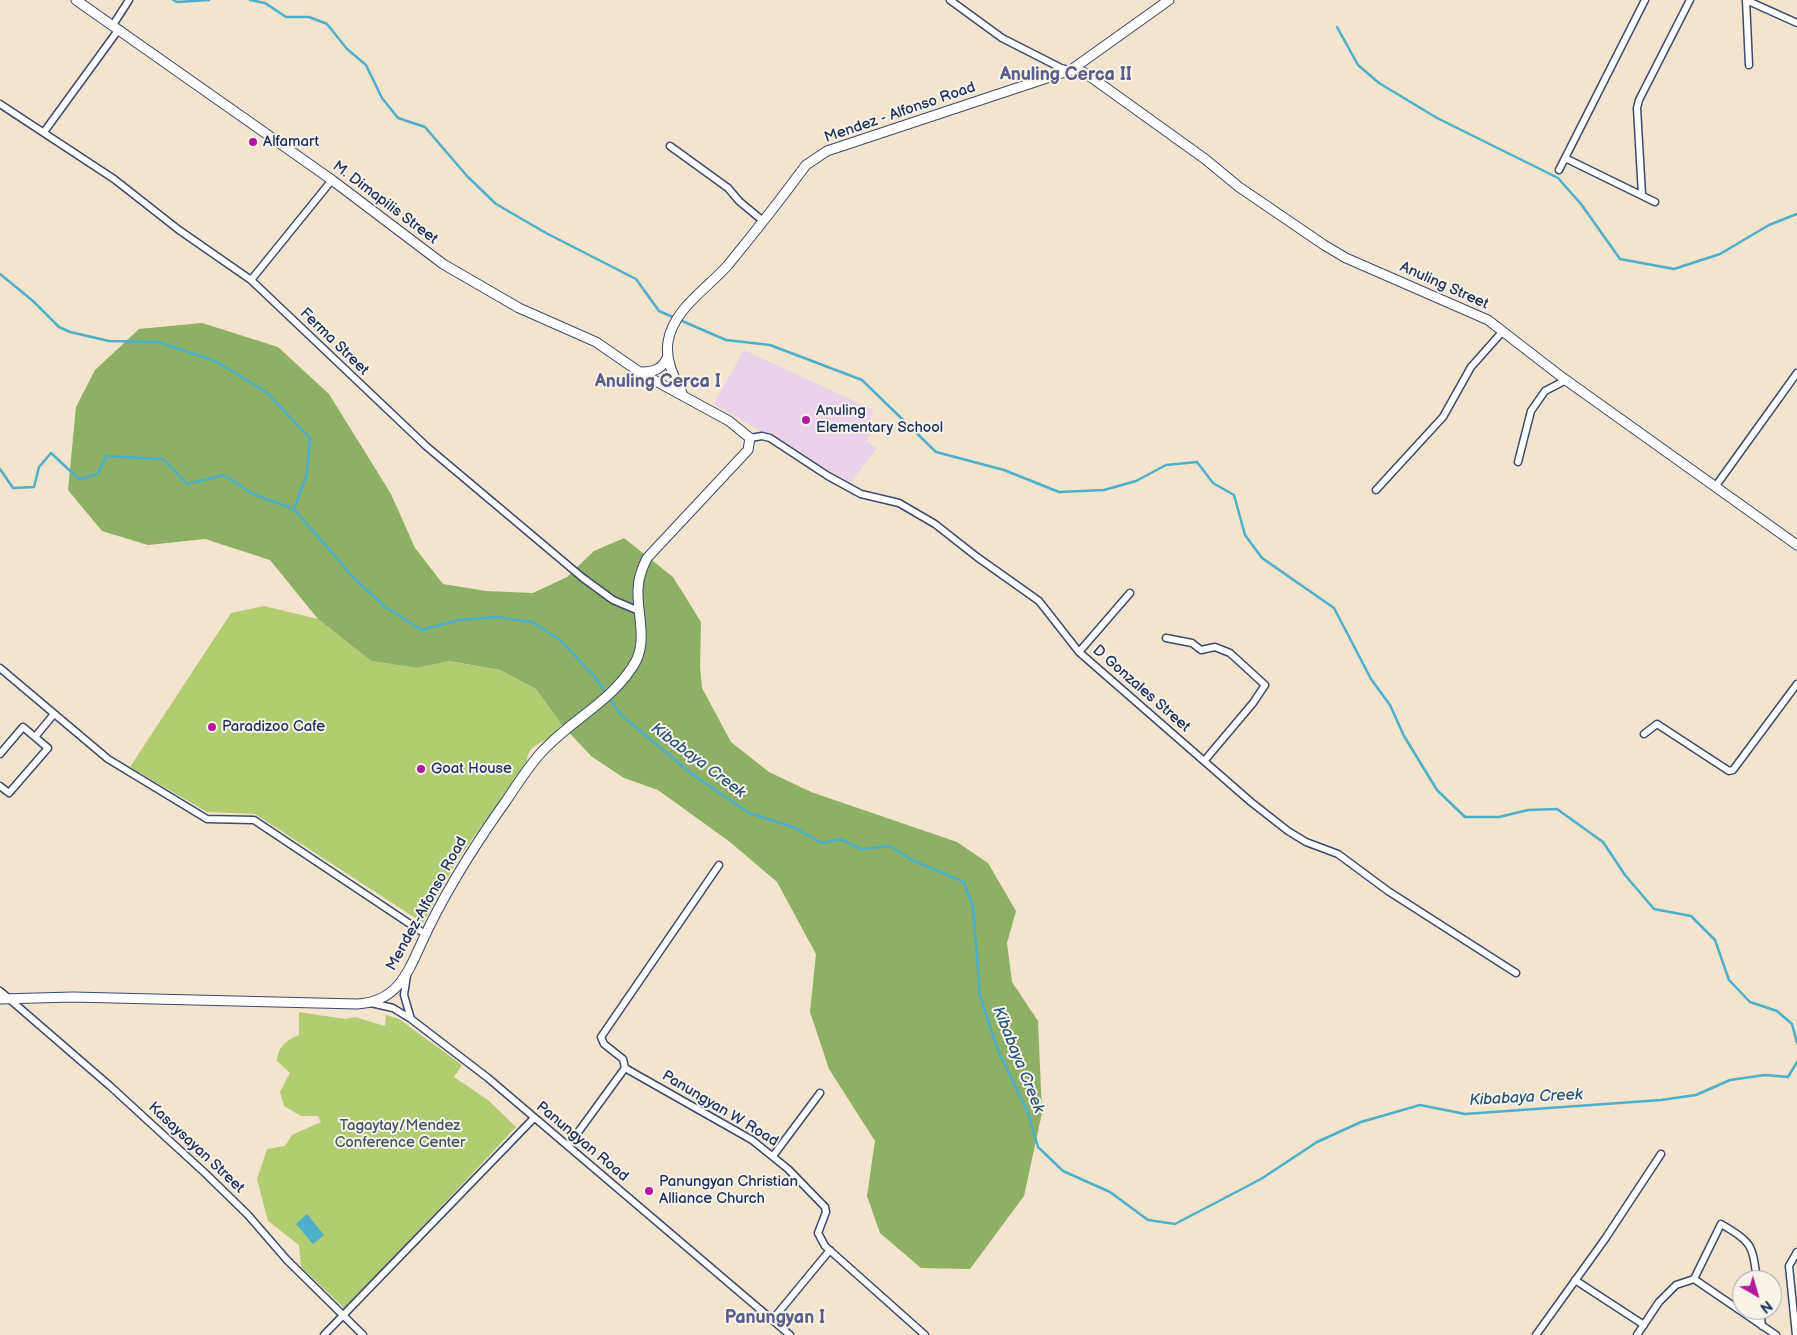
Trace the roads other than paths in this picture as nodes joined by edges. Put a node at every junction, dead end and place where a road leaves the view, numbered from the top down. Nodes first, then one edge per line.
1 (76, 0) edge
2 (129, 0) edge
3 (950, 0) edge
4 (1169, 0) edge
5 (1645, 0) edge
6 (1690, 0) edge
7 (1746, 0) edge
8 (1797, 23) edge
9 (116, 27) junction
10 (1749, 65) dead end
11 (1071, 70) junction
12 (0, 104) edge
13 (44, 132) junction
14 (670, 146) dead end
15 (1565, 158) junction
16 (1559, 170) dead end
17 (332, 180) junction
18 (1642, 196) junction
19 (1655, 202) dead end
20 (763, 221) junction
21 (251, 280) junction
22 (1503, 331) junction
23 (668, 358) junction
24 (641, 372) junction
25 (1797, 373) edge
26 (1566, 380) junction
27 (682, 393) junction
28 (750, 438) junction
29 (1518, 462) dead end
30 (1715, 487) junction
31 (1376, 490) dead end
32 (1797, 545) edge
33 (1130, 593) dead end
34 (639, 611) junction
35 (1166, 638) dead end
36 (1079, 652) junction
37 (0, 668) edge
38 (1797, 684) edge
39 (54, 714) junction
40 (1644, 734) dead end
41 (35, 737) junction
42 (0, 754) edge
43 (1204, 760) junction
44 (0, 786) edge
45 (719, 865) dead end
46 (425, 934) junction
47 (408, 971) junction
48 (1516, 973) dead end
49 (2, 996) edge
50 (372, 1004) junction
51 (411, 1020) junction
52 (625, 1068) junction
53 (820, 1093) dead end
54 (534, 1118) junction
55 (568, 1146) junction
56 (1661, 1154) dead end
57 (773, 1156) junction
58 (830, 1250) junction
59 (1797, 1252) edge
60 (1755, 1270) edge
61 (1790, 1273) junction
62 (1797, 1277) edge
63 (1694, 1279) junction
64 (1575, 1280) junction
65 (343, 1318) junction
66 (773, 1319) junction
67 (1761, 1320) edge
68 (1644, 1325) junction
69 (1762, 1326) junction
70 (324, 1335) edge
71 (363, 1335) edge
72 (790, 1335) edge
73 (925, 1335) edge
74 (1536, 1335) edge
75 (1637, 1335) edge
76 (1776, 1335) edge
77 (1796, 1335) edge

1 - 9 main road, M. Dimapilis Street
2 - 9 street
3 - 11 street
4 - 11 main road, Mendez - Alfonso Road
5 - 15 street
6 - 18 street
7 - 8 street
7 - 10 street
9 - 13 street
9 - 17 main road, M. Dimapilis Street
11 - 20 main road, Mendez - Alfonso Road
11 - 22 main road, Anuling Street
12 - 13 street, Ferma Street
13 - 21 street, Ferma Street
14 - 20 street
15 - 16 street
15 - 18 street
17 - 21 street
17 - 24 main road, M. Dimapilis Street
18 - 19 street
20 - 23 main road, Mendez - Alfonso Road
21 - 34 street, Ferma Street
22 - 26 main road, Anuling Street
22 - 31 street
23 - 24 main road
23 - 27 main road, Mendez - Alfonso Road
24 - 27 main road, M. Dimapilis Street
25 - 30 street
26 - 29 street
26 - 30 main road, Anuling Street
27 - 28 main road
28 - 34 main road, Mendez-Alfonso Road
28 - 36 street, D Gonzales Street
30 - 32 main road, Anuling Street
33 - 36 street
34 - 46 main road, Mendez-Alfonso Road
35 - 43 street
36 - 43 street, D Gonzales Street
37 - 39 street
38 - 40 street
39 - 41 street
39 - 46 street
41 - 42 street
41 - 44 street
43 - 48 street, D Gonzales Street
45 - 52 street
46 - 47 main road, Mendez-Alfonso Road
47 - 50 main road, Mendez-Alfonso Road
47 - 51 street
49 - 50 main road
49 - 65 street, Kasaysayan Street
50 - 51 street, Panungyan Road
51 - 54 street, Panungyan Road
52 - 55 street
52 - 57 street, Panungyan W Road
53 - 57 street
54 - 55 street, Panungyan Road
54 - 65 street
55 - 66 street, Panungyan Road
56 - 64 street
57 - 58 street, Panungyan W Road
58 - 66 street
58 - 73 street, Panungyan W Road
59 - 61 street
60 - 63 street
61 - 62 street
61 - 77 street
63 - 68 street
63 - 69 street
64 - 68 street
64 - 74 street
65 - 70 street
65 - 71 street, Kasaysayan Street
66 - 72 street, Panungyan Road
67 - 69 street
68 - 75 street
69 - 76 street

